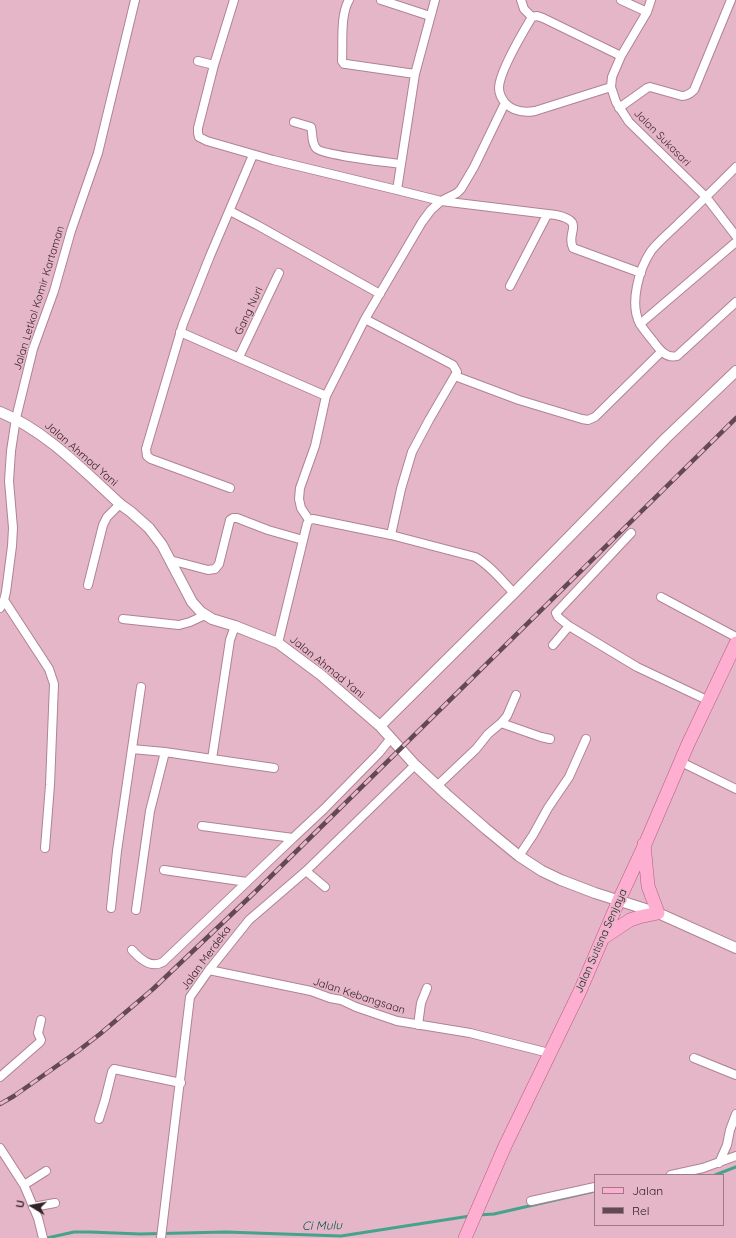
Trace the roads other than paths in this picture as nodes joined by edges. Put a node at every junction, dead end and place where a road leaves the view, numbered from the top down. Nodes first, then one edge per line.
1 (136, 0) edge
2 (234, 0) edge
3 (349, 0) edge
4 (381, 0) edge
5 (436, 0) edge
6 (521, 0) edge
7 (621, 0) edge
8 (651, 0) edge
9 (731, 0) edge
10 (647, 12) junction
11 (430, 16) junction
12 (532, 17) junction
13 (621, 56) junction
14 (198, 61) dead end
15 (214, 65) junction
16 (415, 74) junction
17 (611, 87) junction
18 (505, 103) junction
19 (619, 108) junction
20 (294, 122) dead end
21 (254, 155) junction
22 (400, 164) junction
23 (736, 168) edge
24 (397, 190) junction
25 (706, 197) junction
26 (441, 201) junction
27 (230, 211) junction
28 (547, 215) junction
29 (736, 236) edge
30 (736, 242) edge
31 (279, 273) dead end
32 (641, 273) junction
33 (510, 286) dead end
34 (380, 294) junction
35 (736, 302) edge
36 (364, 319) junction
37 (640, 324) junction
38 (180, 332) junction
39 (661, 352) junction
40 (239, 358) junction
41 (736, 371) edge
42 (455, 376) junction
43 (326, 396) junction
44 (0, 412) edge
45 (16, 418) junction
46 (230, 488) dead end
47 (120, 504) junction
48 (309, 520) junction
49 (631, 533) dead end
50 (390, 535) junction
51 (303, 540) junction
52 (170, 560) junction
53 (88, 585) dead end
54 (514, 593) junction
55 (661, 597) dead end
56 (4, 600) junction
57 (0, 608) edge
58 (205, 615) junction
59 (123, 619) dead end
60 (235, 626) junction
61 (568, 626) junction
62 (736, 637) edge
63 (278, 643) junction
64 (736, 643) edge
65 (552, 645) dead end
66 (141, 687) dead end
67 (516, 695) dead end
68 (708, 702) junction
69 (501, 723) junction
70 (380, 726) junction
71 (391, 738) junction
72 (550, 739) dead end
73 (586, 739) dead end
74 (132, 749) junction
75 (165, 752) junction
76 (212, 759) junction
77 (412, 760) junction
78 (681, 762) junction
79 (274, 768) dead end
80 (437, 786) junction
81 (736, 789) edge
82 (202, 826) dead end
83 (293, 838) junction
84 (644, 844) junction
85 (45, 848) dead end
86 (520, 856) junction
87 (164, 870) dead end
88 (306, 871) junction
89 (246, 882) junction
90 (325, 887) dead end
91 (619, 900) junction
92 (111, 908) dead end
93 (136, 910) dead end
94 (658, 913) junction
95 (602, 939) junction
96 (736, 948) edge
97 (132, 950) dead end
98 (209, 970) junction
99 (427, 988) dead end
100 (41, 1020) dead end
101 (418, 1024) junction
102 (549, 1054) junction
103 (694, 1058) dead end
104 (736, 1076) edge
105 (0, 1078) edge
106 (181, 1083) junction
107 (736, 1114) edge
108 (99, 1119) dead end
109 (728, 1144) junction
110 (0, 1148) edge
111 (736, 1151) edge
112 (736, 1156) edge
113 (3, 1160) edge
114 (719, 1162) junction
115 (46, 1171) dead end
116 (676, 1174) edge
117 (24, 1184) junction
118 (594, 1188) edge
119 (531, 1201) dead end
120 (55, 1203) dead end
121 (33, 1207) junction
122 (42, 1236) edge
123 (161, 1238) edge
124 (465, 1238) edge

1 - 45 street, Jalan Letkol Komir Kartaman
2 - 15 street
3 - 16 street
4 - 11 street
5 - 11 street
6 - 12 street
7 - 10 street
8 - 10 street
9 - 19 street
10 - 13 street
11 - 16 street
12 - 13 street
12 - 18 street
13 - 17 street
14 - 15 street
15 - 21 street
16 - 22 street
17 - 18 street
17 - 19 street, Jalan Sukasari
18 - 26 street
19 - 25 street, Jalan Sukasari
20 - 22 street
21 - 24 street
21 - 27 street
22 - 24 street
23 - 25 street
24 - 26 street
25 - 29 street, Jalan Sukasari
25 - 32 street
26 - 28 street
26 - 34 street
27 - 34 street
27 - 38 street
28 - 32 street
28 - 33 street
30 - 37 street
31 - 40 street, Gang Nuri
32 - 37 street
34 - 36 street
35 - 39 street
36 - 42 street
36 - 43 street
37 - 39 street
38 - 40 street
38 - 46 street
39 - 42 street
40 - 43 street
41 - 54 street
42 - 50 street
43 - 48 street
44 - 45 street, Jalan Ahmad Yani
45 - 47 street, Jalan Ahmad Yani
45 - 56 street, Jalan Letkol Komir Kartaman
47 - 52 street, Jalan Ahmad Yani
47 - 53 street
48 - 50 street
48 - 51 street
49 - 61 street
50 - 54 street
51 - 52 street
51 - 63 street
52 - 58 street, Jalan Ahmad Yani
54 - 70 street
55 - 62 street
56 - 57 street, Jalan Letkol Komir Kartaman
56 - 85 street
58 - 59 street
58 - 60 street, Jalan Ahmad Yani
60 - 63 street, Jalan Ahmad Yani
60 - 76 street
61 - 65 street
61 - 68 street
63 - 70 street, Jalan Ahmad Yani
64 - 68 main road, Jalan Sutisna Senjaya
66 - 74 street
67 - 69 street
68 - 78 main road, Jalan Sutisna Senjaya
69 - 72 street
69 - 80 street
70 - 71 street, Jalan Ahmad Yani
71 - 77 street, Jalan Ahmad Yani
71 - 83 street
73 - 86 street
74 - 75 street
74 - 92 street
75 - 76 street
75 - 93 street
76 - 79 street
77 - 80 street, Jalan Ahmad Yani
77 - 88 street, Jalan Merdeka
78 - 81 street
78 - 84 main road, Jalan Sutisna Senjaya
80 - 86 street, Jalan Ahmad Yani
82 - 83 street
83 - 89 street
84 - 91 main road, Jalan Sutisna Senjaya
84 - 94 main road
86 - 91 street, Jalan Ahmad Yani
87 - 89 street
88 - 90 street
88 - 98 street, Jalan Merdeka
89 - 97 street
91 - 94 street, Jalan Ahmad Yani
91 - 95 main road, Jalan Sutisna Senjaya
94 - 95 main road
94 - 96 street, Jalan Ahmad Yani
95 - 102 main road, Jalan Sutisna Senjaya
98 - 101 street, Jalan Kebangsaan
98 - 106 street, Jalan Merdeka
99 - 101 street
100 - 105 street
101 - 102 street, Jalan Kebangsaan
102 - 124 main road, Jalan Sutisna Senjaya
103 - 104 street
106 - 108 street
106 - 123 street, Jalan Merdeka
107 - 109 street
109 - 111 street
109 - 114 street
110 - 113 street
112 - 114 street
113 - 117 street
114 - 116 street
115 - 117 street
117 - 121 street
118 - 119 street
120 - 121 street
121 - 122 street

